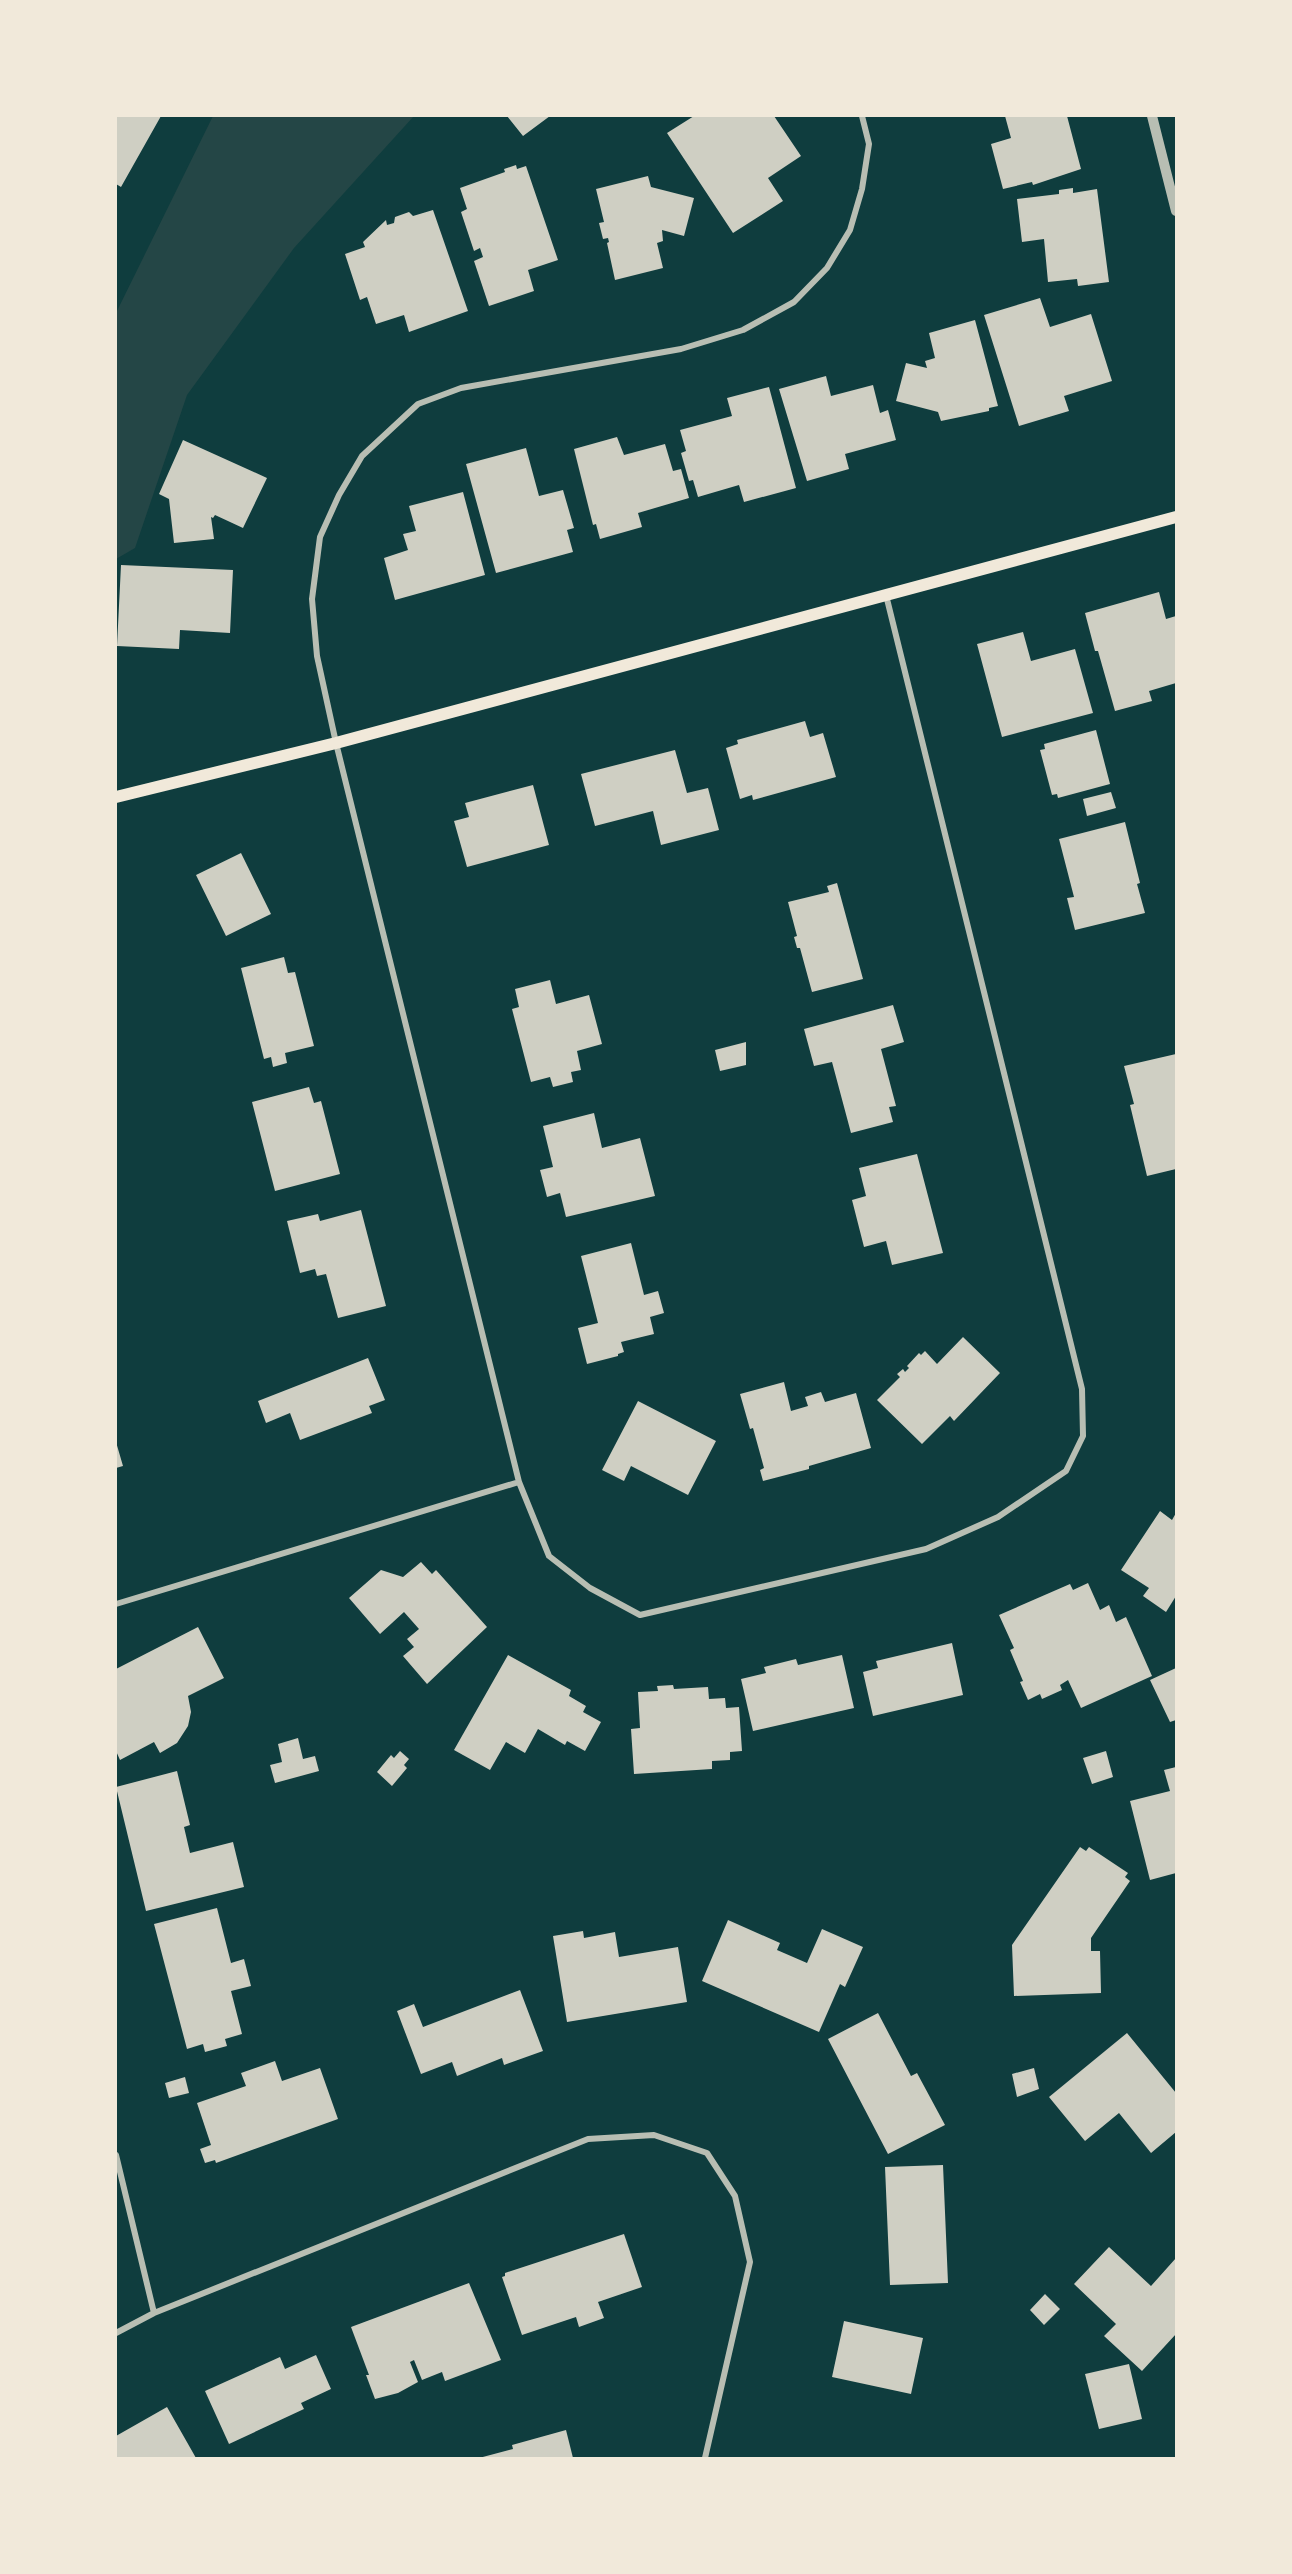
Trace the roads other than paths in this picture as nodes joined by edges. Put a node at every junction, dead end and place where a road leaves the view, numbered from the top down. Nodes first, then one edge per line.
1 (862, 116) edge
2 (1152, 116) edge
3 (1176, 211) edge
4 (1176, 517) edge
5 (886, 595) junction
6 (336, 743) junction
7 (116, 797) edge
8 (519, 1482) junction
9 (116, 1604) edge
10 (116, 2155) edge
11 (154, 2313) junction
12 (116, 2333) edge
13 (705, 2458) edge

1 - 6 street
2 - 3 street
4 - 5 main road
5 - 6 main road
5 - 8 street
6 - 7 main road
6 - 8 street
8 - 9 street
10 - 11 street
11 - 12 street
11 - 13 street

